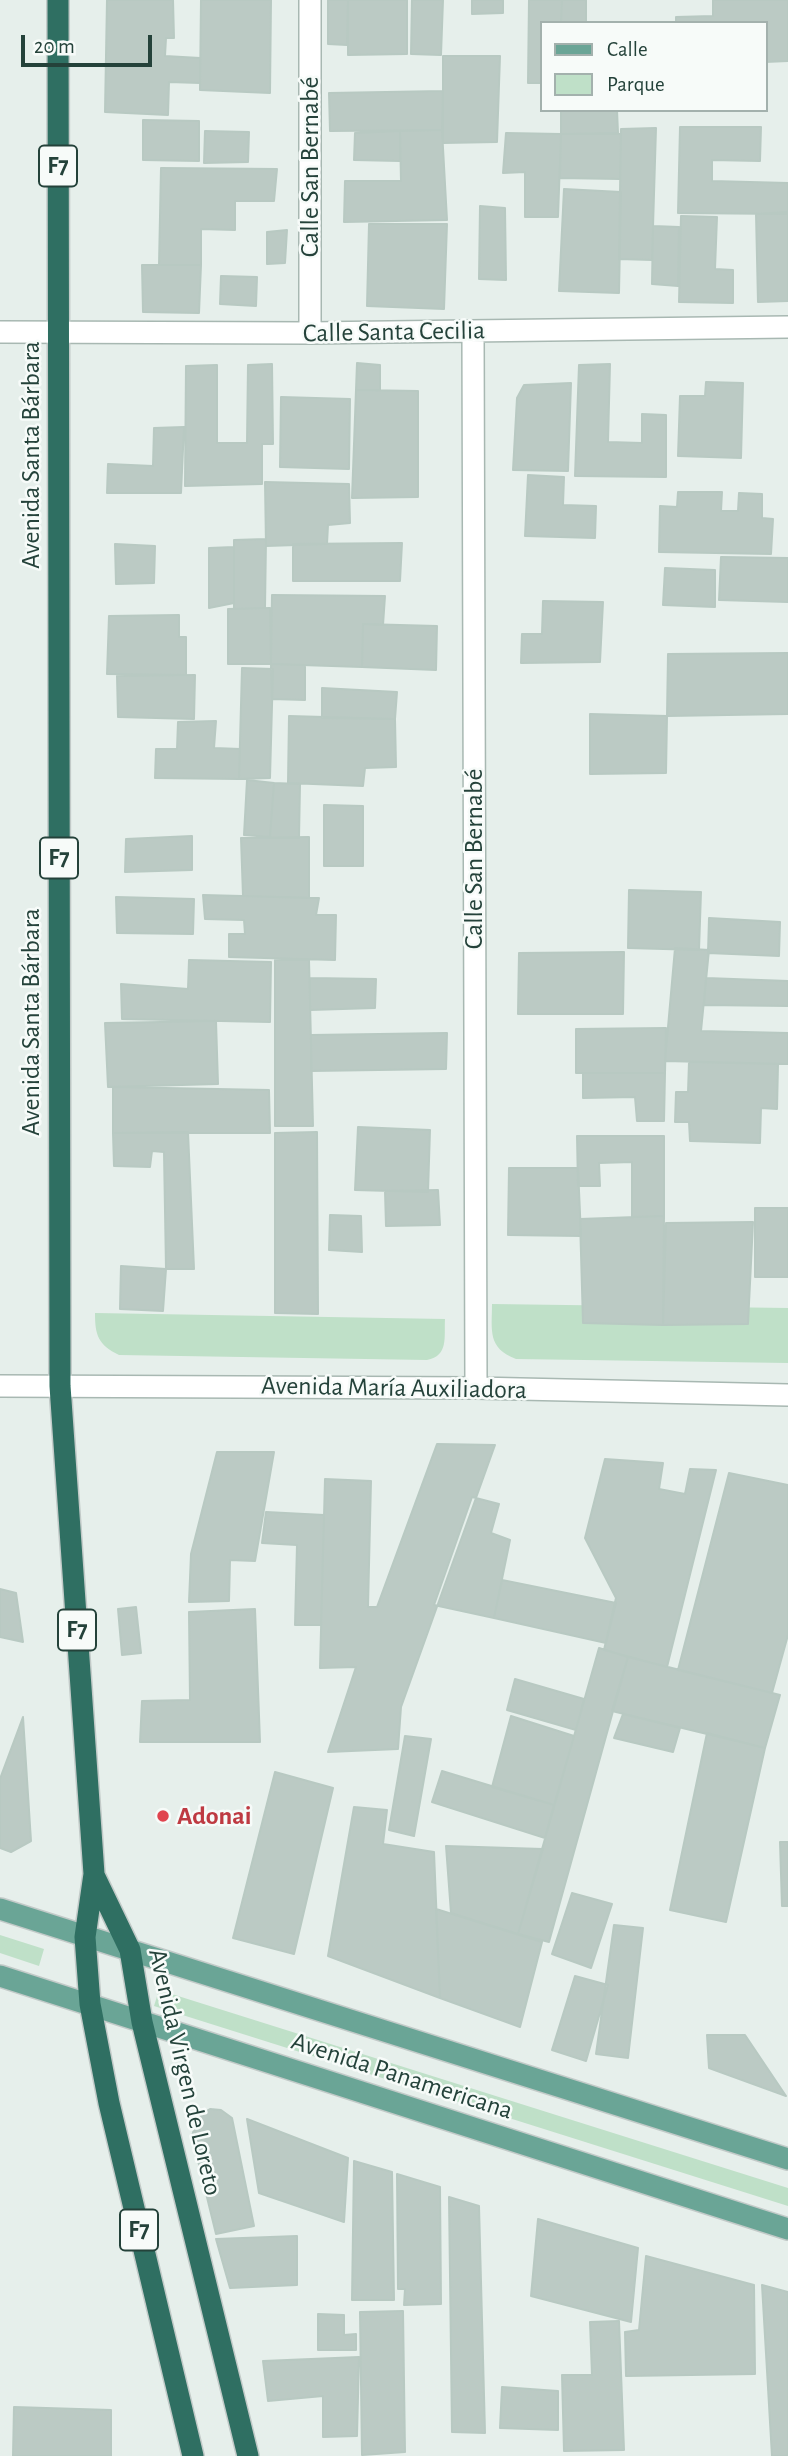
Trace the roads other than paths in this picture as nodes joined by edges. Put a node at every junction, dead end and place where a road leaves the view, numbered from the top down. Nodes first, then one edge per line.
1 (58, 0) edge
2 (310, 0) edge
3 (788, 327) edge
4 (59, 331) junction
5 (473, 331) junction
6 (0, 332) edge
7 (310, 333) junction
8 (0, 1386) edge
9 (60, 1386) junction
10 (475, 1388) junction
11 (788, 1395) edge
12 (94, 1874) junction
13 (0, 1909) edge
14 (85, 1937) junction
15 (130, 1950) junction
16 (0, 1976) edge
17 (90, 2004) junction
18 (142, 2022) junction
19 (788, 2159) edge
20 (788, 2229) edge
21 (193, 2456) edge
22 (248, 2456) edge

1 - 4 highway, Avenida Santa Bárbara / F7
2 - 7 street, Calle San Bernabé
3 - 5 street, Calle Santa Cecilia
4 - 6 street, Calle Santa Cecilia
4 - 7 street, Calle Santa Cecilia
4 - 9 highway, Avenida Santa Bárbara / F7
5 - 7 street, Calle Santa Cecilia
5 - 10 street, Calle San Bernabé
8 - 9 street, Avenida María Auxiliadora
9 - 10 street, Avenida María Auxiliadora
9 - 12 highway, Avenida Santa Bárbara / F7
10 - 11 street, Avenida María Auxiliadora
12 - 14 highway, F7
12 - 15 highway, Avenida Virgen de Loreto / F7
13 - 14 main road, Avenida Panamericana
14 - 15 main road, Avenida Panamericana
14 - 17 highway, F7
15 - 18 highway, Avenida Virgen de Loreto / F7
15 - 19 main road, Avenida Panamericana
16 - 17 main road, Avenida Panamericana
17 - 18 main road, Avenida Panamericana
17 - 21 highway, F7
18 - 20 main road, Avenida Panamericana
18 - 22 highway, Avenida Virgen de Loreto / F7

